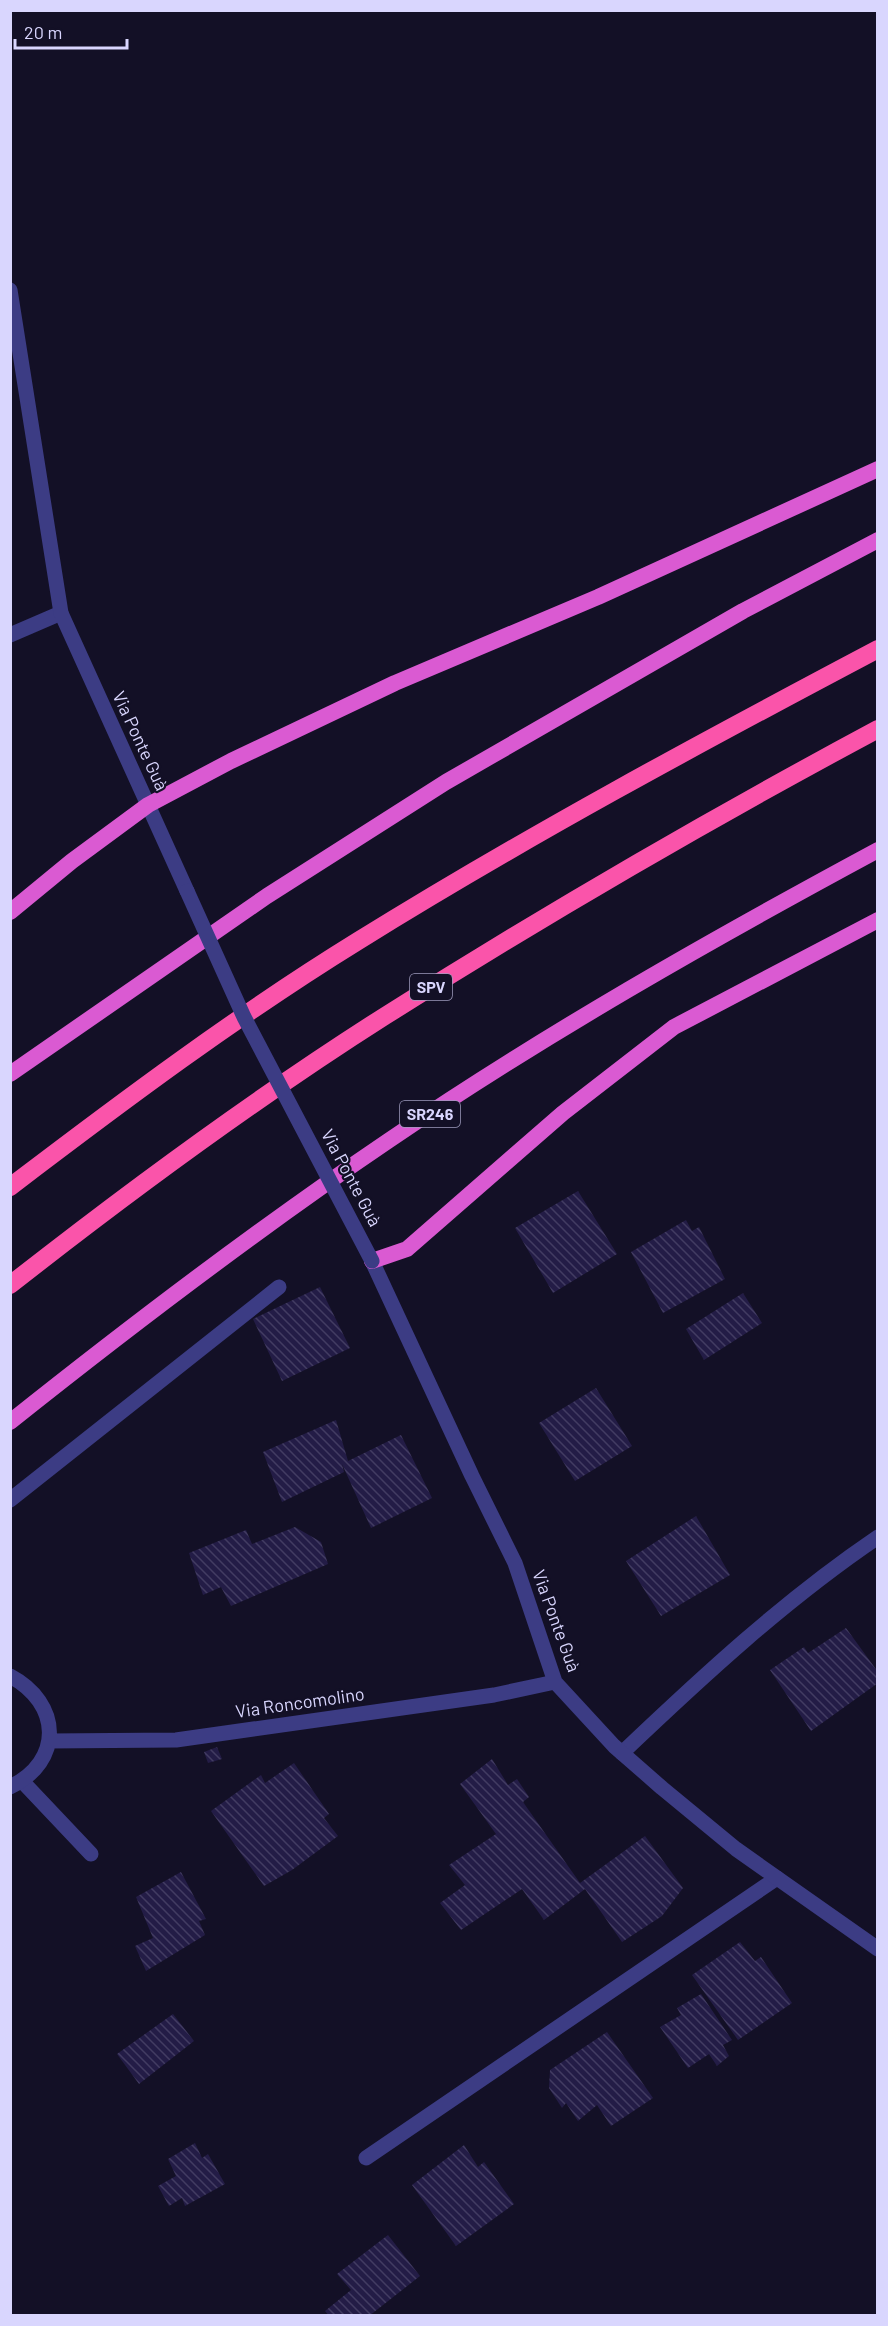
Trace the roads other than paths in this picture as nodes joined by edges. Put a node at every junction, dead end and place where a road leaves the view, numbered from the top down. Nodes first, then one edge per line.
1 (10, 290) edge
2 (878, 470) edge
3 (878, 540) edge
4 (61, 613) junction
5 (10, 635) edge
6 (878, 649) edge
7 (878, 729) edge
8 (148, 805) junction
9 (878, 850) edge
10 (10, 912) edge
11 (878, 920) edge
12 (10, 1074) edge
13 (10, 1187) edge
14 (372, 1261) junction
15 (10, 1285) edge
16 (279, 1287) dead end
17 (10, 1422) edge
18 (10, 1500) edge
19 (878, 1537) edge
20 (10, 1676) edge
21 (555, 1682) junction
22 (49, 1741) junction
23 (622, 1753) junction
24 (16, 1784) edge
25 (91, 1854) dead end
26 (777, 1878) junction
27 (878, 1949) edge
28 (366, 2158) dead end

1 - 4 street, Via Ponte Guà
2 - 8 highway
3 - 12 highway
4 - 5 street
4 - 8 street, Via Ponte Guà
6 - 13 highway
7 - 15 highway, SPV
8 - 10 highway
8 - 14 street, Via Ponte Guà, bridge
9 - 17 highway, SR246
11 - 14 highway
14 - 21 street, Via Ponte Guà
16 - 18 street
19 - 23 street
20 - 22 street
21 - 22 street, Via Roncomolino
21 - 23 street, Via Ponte Guà
22 - 24 street
23 - 26 street, Via Ponte Guà
24 - 25 street
26 - 27 street, Via Ponte Guà
26 - 28 street

